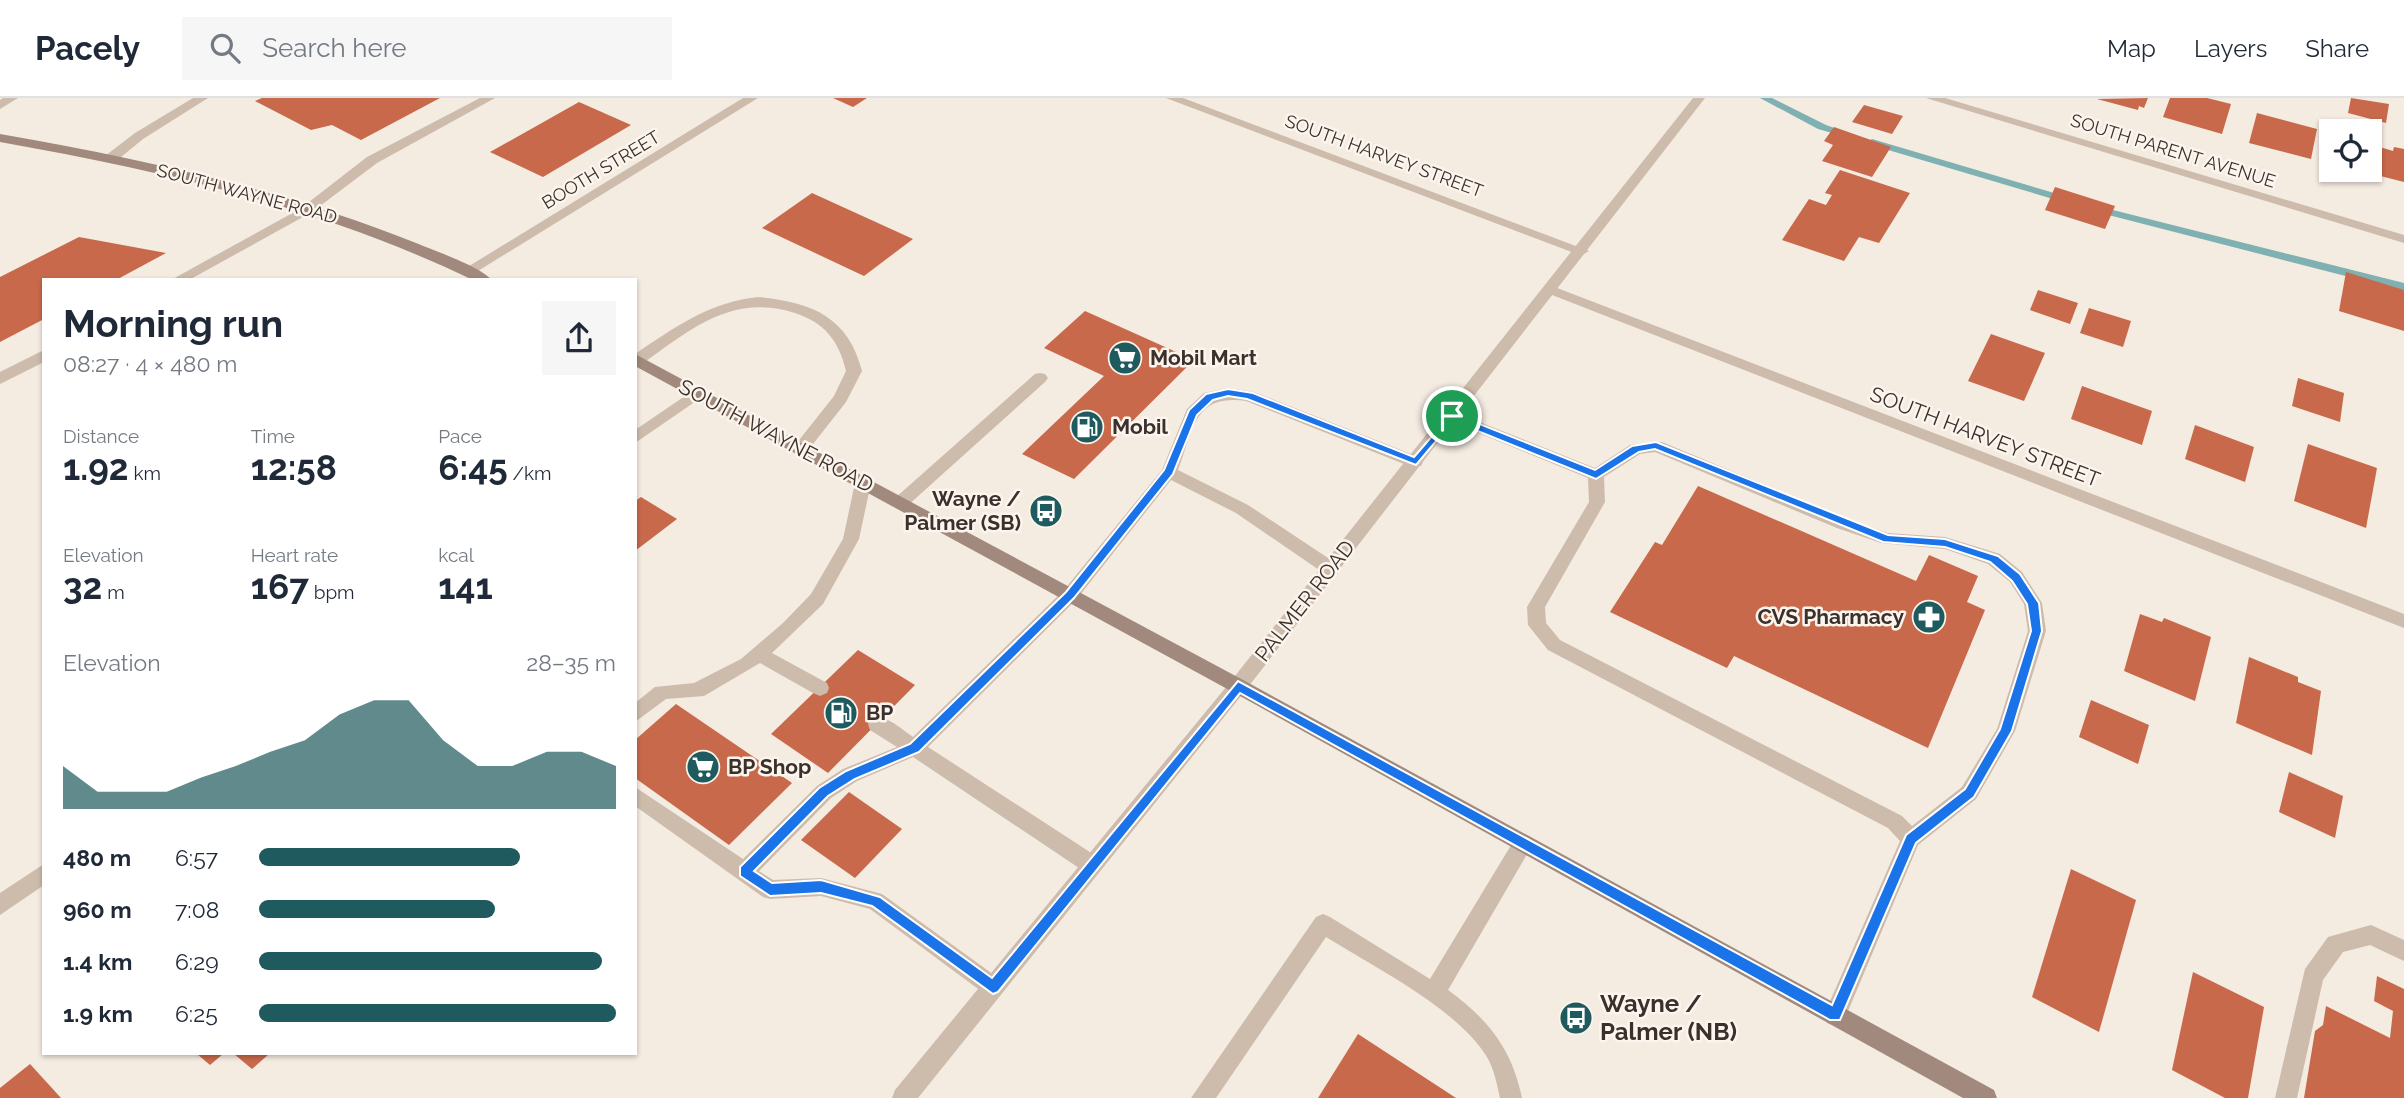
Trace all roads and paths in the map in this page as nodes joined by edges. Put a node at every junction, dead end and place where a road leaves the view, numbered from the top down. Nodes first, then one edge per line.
1 (12, 98) edge
2 (202, 98) edge
3 (489, 98) edge
4 (752, 98) edge
5 (1172, 98) edge
6 (1699, 98) edge
7 (1931, 98) edge
8 (0, 105) edge
9 (0, 138) edge
10 (110, 159) junction
11 (307, 209) junction
12 (2404, 239) edge
13 (1582, 251) junction
14 (468, 271) junction
15 (182, 278) edge
16 (481, 278) edge
17 (1552, 290) junction
18 (41, 359) edge
19 (637, 359) edge
20 (637, 361) edge
21 (1040, 378) dead end
22 (0, 379) edge
23 (696, 393) junction
24 (1452, 416) junction
25 (637, 437) edge
26 (800, 449) junction
27 (1416, 462) junction
28 (1169, 472) junction
29 (1596, 475) junction
30 (863, 483) junction
31 (900, 503) junction
32 (1331, 569) junction
33 (1070, 595) junction
34 (2404, 621) edge
35 (759, 654) junction
36 (1238, 686) junction
37 (820, 688) dead end
38 (637, 712) edge
39 (877, 724) dead end
40 (914, 748) junction
41 (637, 796) edge
42 (1911, 839) junction
43 (1523, 843) junction
44 (1092, 865) junction
45 (745, 871) junction
46 (42, 874) edge
47 (0, 905) edge
48 (2404, 951) edge
49 (993, 987) junction
50 (1434, 993) junction
51 (1835, 1015) junction
52 (1204, 1097) edge
53 (904, 1098) edge
54 (1511, 1098) edge
55 (1986, 1098) edge
56 (2286, 1098) edge

1 - 8 street
2 - 10 street
3 - 11 street
4 - 14 street, BOOTH STREET
5 - 13 street, SOUTH HARVEY STREET
6 - 13 street, PALMER ROAD
7 - 12 street, SOUTH PARENT AVENUE
9 - 10 main road, SOUTH WAYNE ROAD
10 - 11 main road, SOUTH WAYNE ROAD
11 - 14 main road, SOUTH WAYNE ROAD
11 - 15 street
13 - 17 street, PALMER ROAD
14 - 16 main road, SOUTH WAYNE ROAD
17 - 24 street, PALMER ROAD
17 - 34 street, SOUTH HARVEY STREET
18 - 22 street
19 - 26 street
20 - 23 main road, SOUTH WAYNE ROAD
21 - 31 street
23 - 25 street
23 - 26 main road, SOUTH WAYNE ROAD
24 - 27 street, PALMER ROAD
24 - 29 street
26 - 30 main road, SOUTH WAYNE ROAD
27 - 28 street
27 - 32 street, PALMER ROAD
28 - 32 street
28 - 33 street
29 - 42 street
29 - 42 street
30 - 31 main road, SOUTH WAYNE ROAD
30 - 35 street
31 - 33 main road, SOUTH WAYNE ROAD
32 - 36 street, PALMER ROAD
33 - 36 main road, SOUTH WAYNE ROAD
33 - 40 street
35 - 37 street
35 - 38 street
36 - 43 main road, SOUTH WAYNE ROAD
36 - 44 street, PALMER ROAD
39 - 40 street
40 - 44 street
40 - 45 street
41 - 45 street
42 - 51 street
43 - 50 street
43 - 51 main road, SOUTH WAYNE ROAD
44 - 49 street, PALMER ROAD
45 - 49 street
46 - 47 street
48 - 56 street
49 - 53 street, PALMER ROAD
50 - 52 street
50 - 54 street
51 - 55 main road, SOUTH WAYNE ROAD

